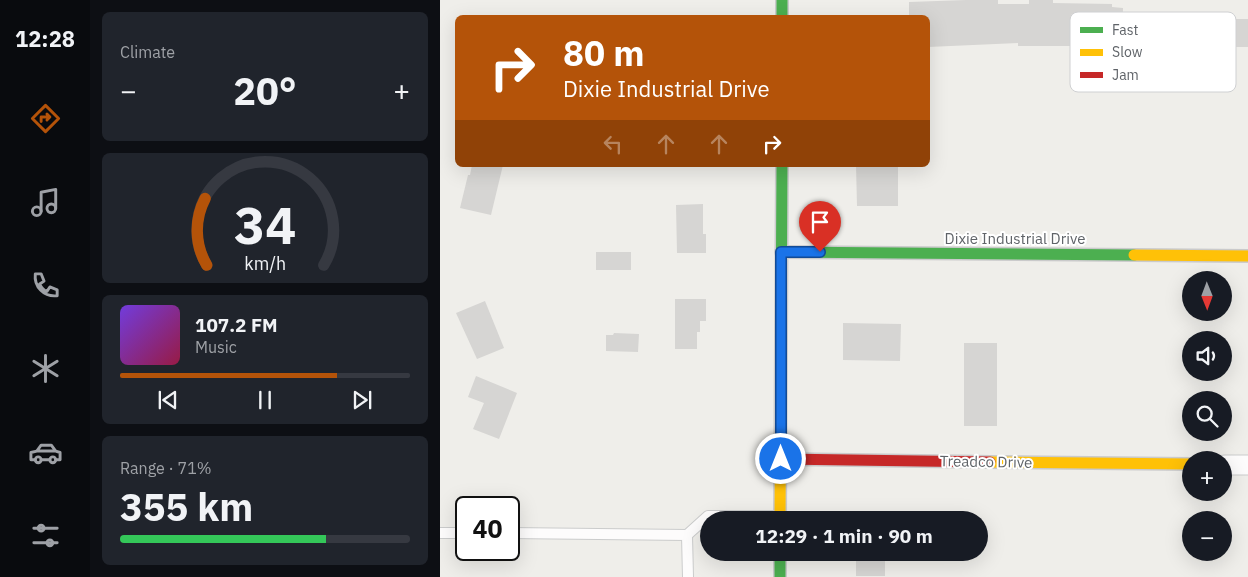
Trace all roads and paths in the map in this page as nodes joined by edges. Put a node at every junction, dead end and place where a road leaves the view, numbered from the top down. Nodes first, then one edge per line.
1 (782, 0) edge
2 (782, 15) edge
3 (782, 167) edge
4 (781, 252) junction
5 (1248, 256) edge
6 (781, 459) junction
7 (1182, 464) edge
8 (1232, 465) edge
9 (1248, 465) edge
10 (780, 511) edge
11 (700, 523) edge
12 (440, 533) edge
13 (455, 533) edge
14 (520, 533) edge
15 (687, 535) junction
16 (780, 561) edge
17 (688, 577) edge
18 (780, 577) edge

1 - 2 street
3 - 4 street
4 - 5 street, Dixie Industrial Drive
4 - 6 street
6 - 7 street, Treadco Drive
6 - 10 street
8 - 9 street
11 - 15 lane
12 - 13 lane
14 - 15 lane
15 - 17 lane
16 - 18 street

